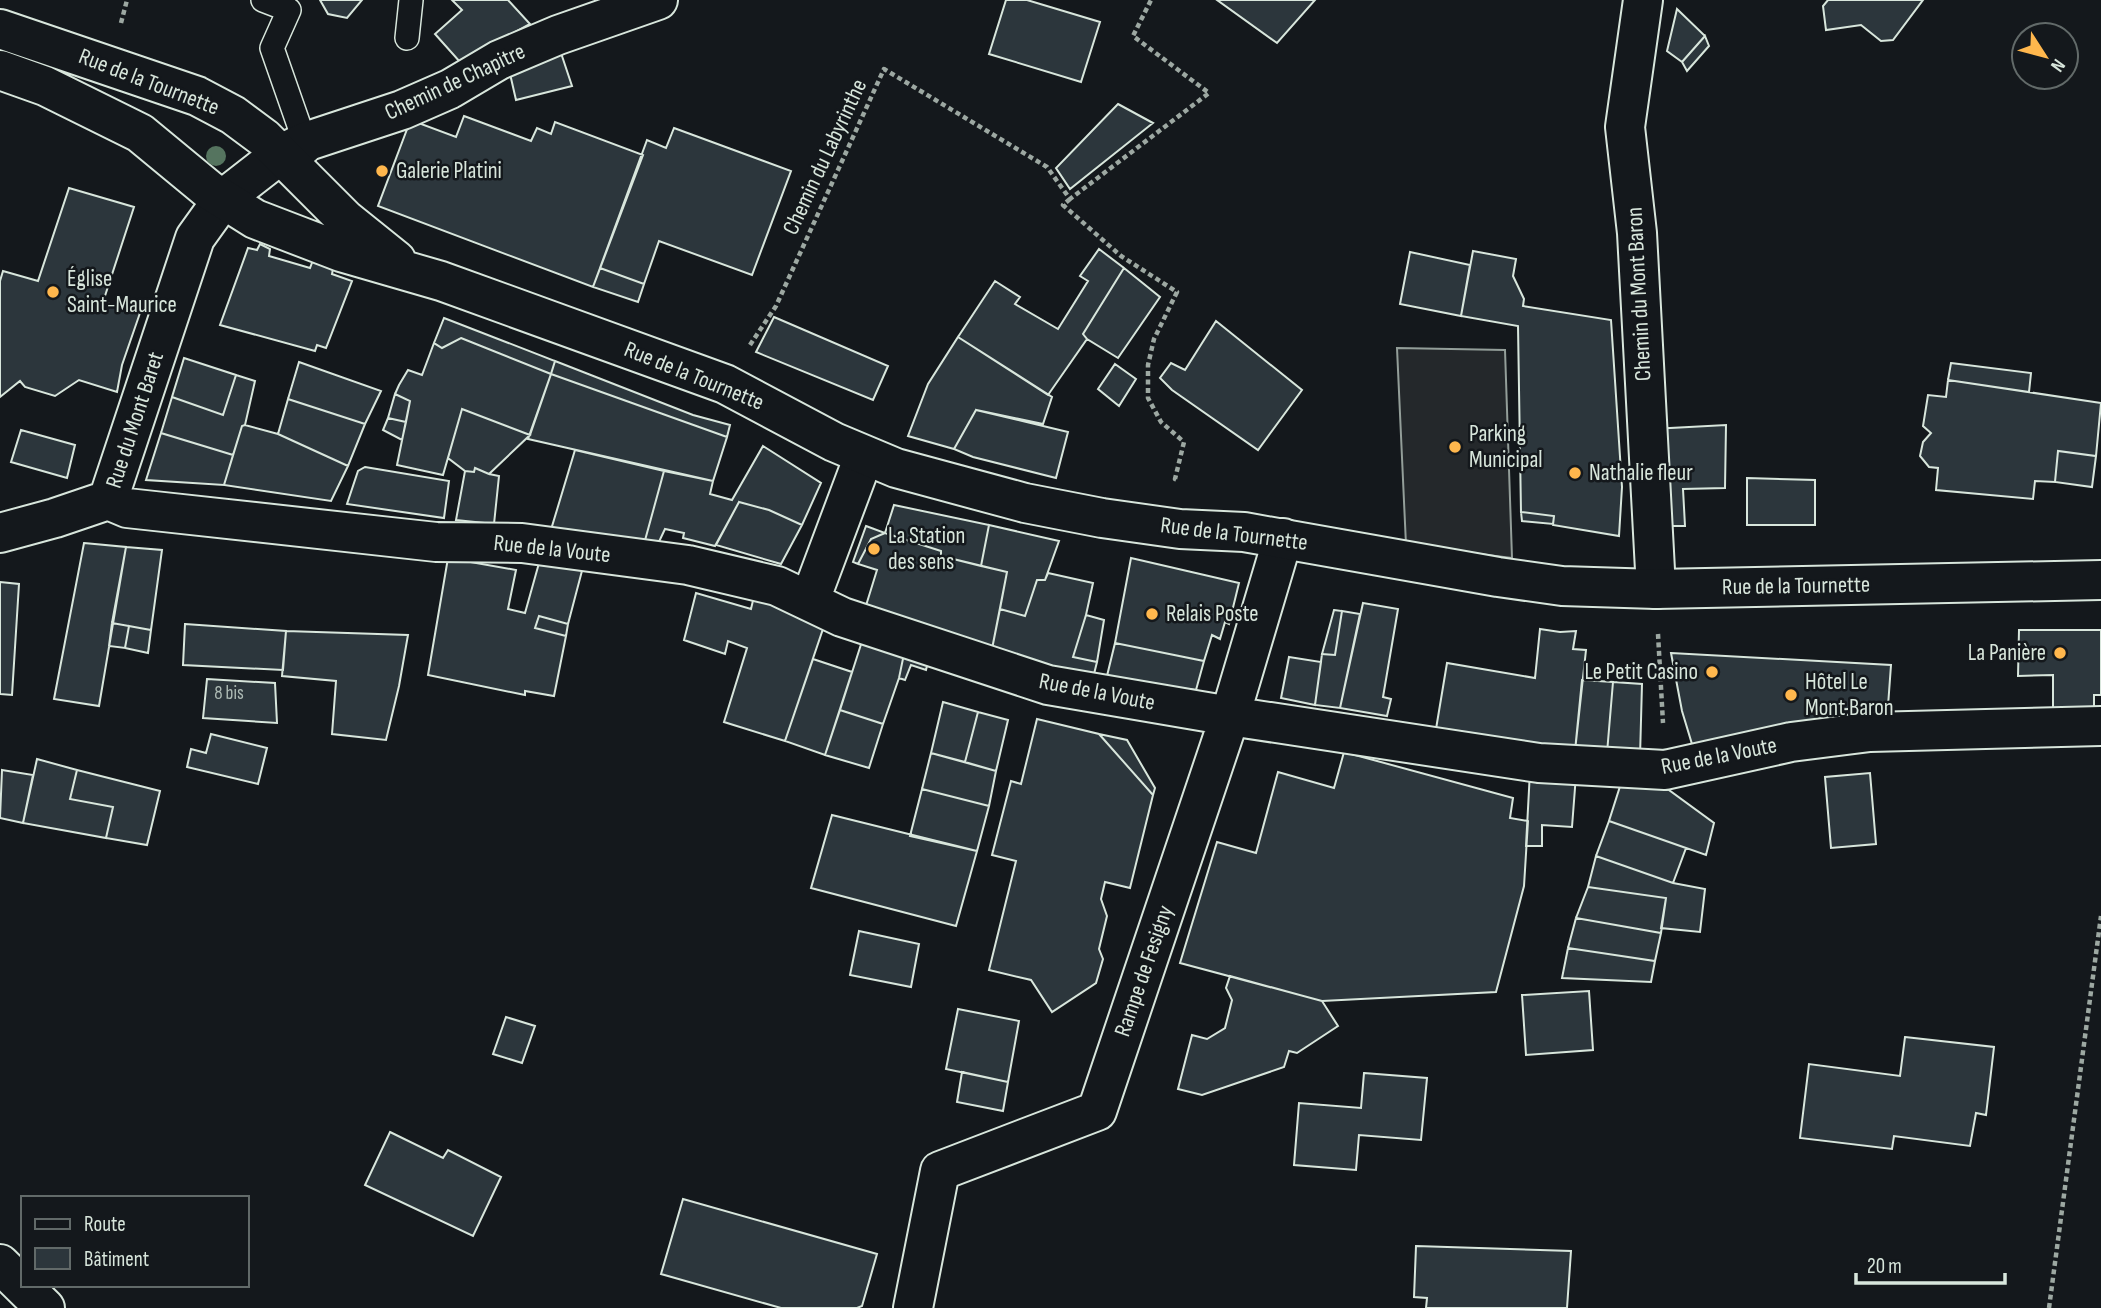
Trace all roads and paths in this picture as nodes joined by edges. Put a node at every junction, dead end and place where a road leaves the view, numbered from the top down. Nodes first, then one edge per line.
1 (263, 0) edge
2 (411, 0) edge
3 (658, 0) edge
4 (1151, 0) edge
5 (1643, 0) edge
6 (291, 5) edge
7 (0, 29) edge
8 (407, 38) dead end
9 (0, 70) edge
10 (293, 148) junction
11 (223, 199) junction
12 (1070, 199) junction
13 (409, 271) junction
14 (725, 384) junction
15 (864, 456) junction
16 (1184, 481) dead end
17 (108, 500) junction
18 (0, 533) edge
19 (1283, 538) junction
20 (2101, 580) edge
21 (1656, 589) junction
22 (810, 600) junction
23 (1230, 716) junction
24 (2101, 726) edge
25 (1665, 770) junction
26 (2101, 916) edge
27 (0, 1265) edge
28 (21, 1285) edge
29 (23, 1287) edge
30 (45, 1308) edge
31 (913, 1308) edge
32 (2049, 1308) edge

1 - 6 lane
2 - 8 lane
3 - 10 street, Chemin de Chapitre
4 - 12 path
5 - 21 street, Chemin du Mont Baron
6 - 10 lane
7 - 10 street, Rue de la Tournette
9 - 11 street, Rue de la Tournette
10 - 11 street, Chemin de Chapitre
10 - 13 street, Rue de la Tournette
11 - 13 street, Rue de la Tournette
11 - 17 street, Rue du Mont Baret
12 - 14 path, Chemin du Labyrinthe
12 - 16 path, Chemin du Labyrinthe
13 - 14 street, Rue de la Tournette
14 - 15 street, Rue de la Tournette
15 - 19 street, Rue de la Tournette
15 - 22 street
17 - 18 street, Rue du Mont Baret
17 - 22 street, Rue de la Voute
19 - 21 street, Rue de la Tournette
19 - 23 street, Rampe de Fesigny
20 - 21 street, Rue de la Tournette
21 - 25 path
22 - 23 street, Rue de la Voute
23 - 25 street, Rue de la Voute
23 - 31 street, Rampe de Fesigny
24 - 25 street, Rue de la Voute
26 - 32 path
27 - 28 street
29 - 30 street

